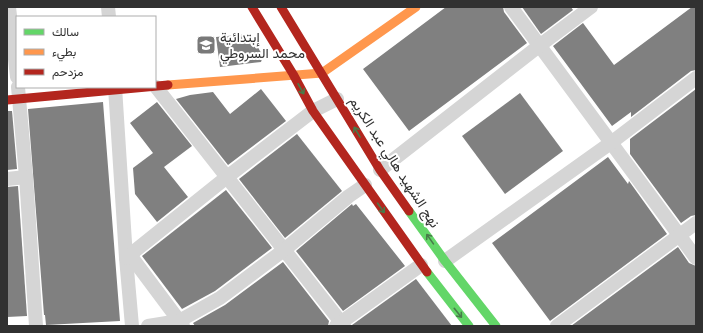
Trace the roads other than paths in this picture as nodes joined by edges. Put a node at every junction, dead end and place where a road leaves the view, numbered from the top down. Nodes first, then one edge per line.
1 (9, 7) edge
2 (252, 7) edge
3 (281, 7) edge
4 (416, 7) edge
5 (511, 7) edge
6 (591, 7) edge
7 (539, 46) junction
8 (16, 68) edge
9 (322, 73) junction
10 (293, 74) junction
11 (696, 78) edge
12 (156, 87) edge
13 (136, 88) edge
14 (115, 89) edge
15 (15, 95) edge
16 (337, 99) junction
17 (313, 111) junction
18 (612, 142) junction
19 (380, 170) junction
20 (26, 177) junction
21 (227, 177) junction
22 (7, 179) edge
23 (365, 185) junction
24 (696, 223) edge
25 (680, 235) junction
26 (284, 250) junction
27 (128, 257) junction
28 (696, 258) edge
29 (445, 261) junction
30 (421, 264) junction
31 (181, 323) edge
32 (340, 325) edge
33 (36, 326) edge
34 (132, 326) edge
35 (148, 326) edge
36 (469, 326) edge
37 (496, 326) edge
38 (557, 326) edge

1 - 8 street
2 - 10 main road
3 - 9 main road, نهج الشهيد هالي عبد الكريم
4 - 9 main road
5 - 7 street
6 - 7 street
7 - 18 street
7 - 19 street
9 - 10 main road
9 - 16 main road, نهج الشهيد هالي عبد الكريم
10 - 12 main road
10 -> 17 main road
11 - 18 street
12 - 21 street
13 - 14 main road
14 - 15 main road
14 - 27 street
15 - 20 street
16 - 17 street
19 -> 16 main road, نهج الشهيد هالي عبد الكريم
17 - 21 street
17 - 23 main road
18 - 25 street
18 - 29 street
29 -> 19 main road, نهج الشهيد هالي عبد الكريم
20 - 22 street
20 - 33 street
21 - 26 street
21 - 27 street
23 - 26 street
23 -> 30 main road
24 - 25 street
25 - 28 street
25 - 38 street
26 - 31 street
26 - 32 street
27 - 31 street
27 - 34 street
29 - 37 main road, نهج الشهيد هالي عبد الكريم
30 - 32 street
30 -> 36 main road
31 - 35 street

